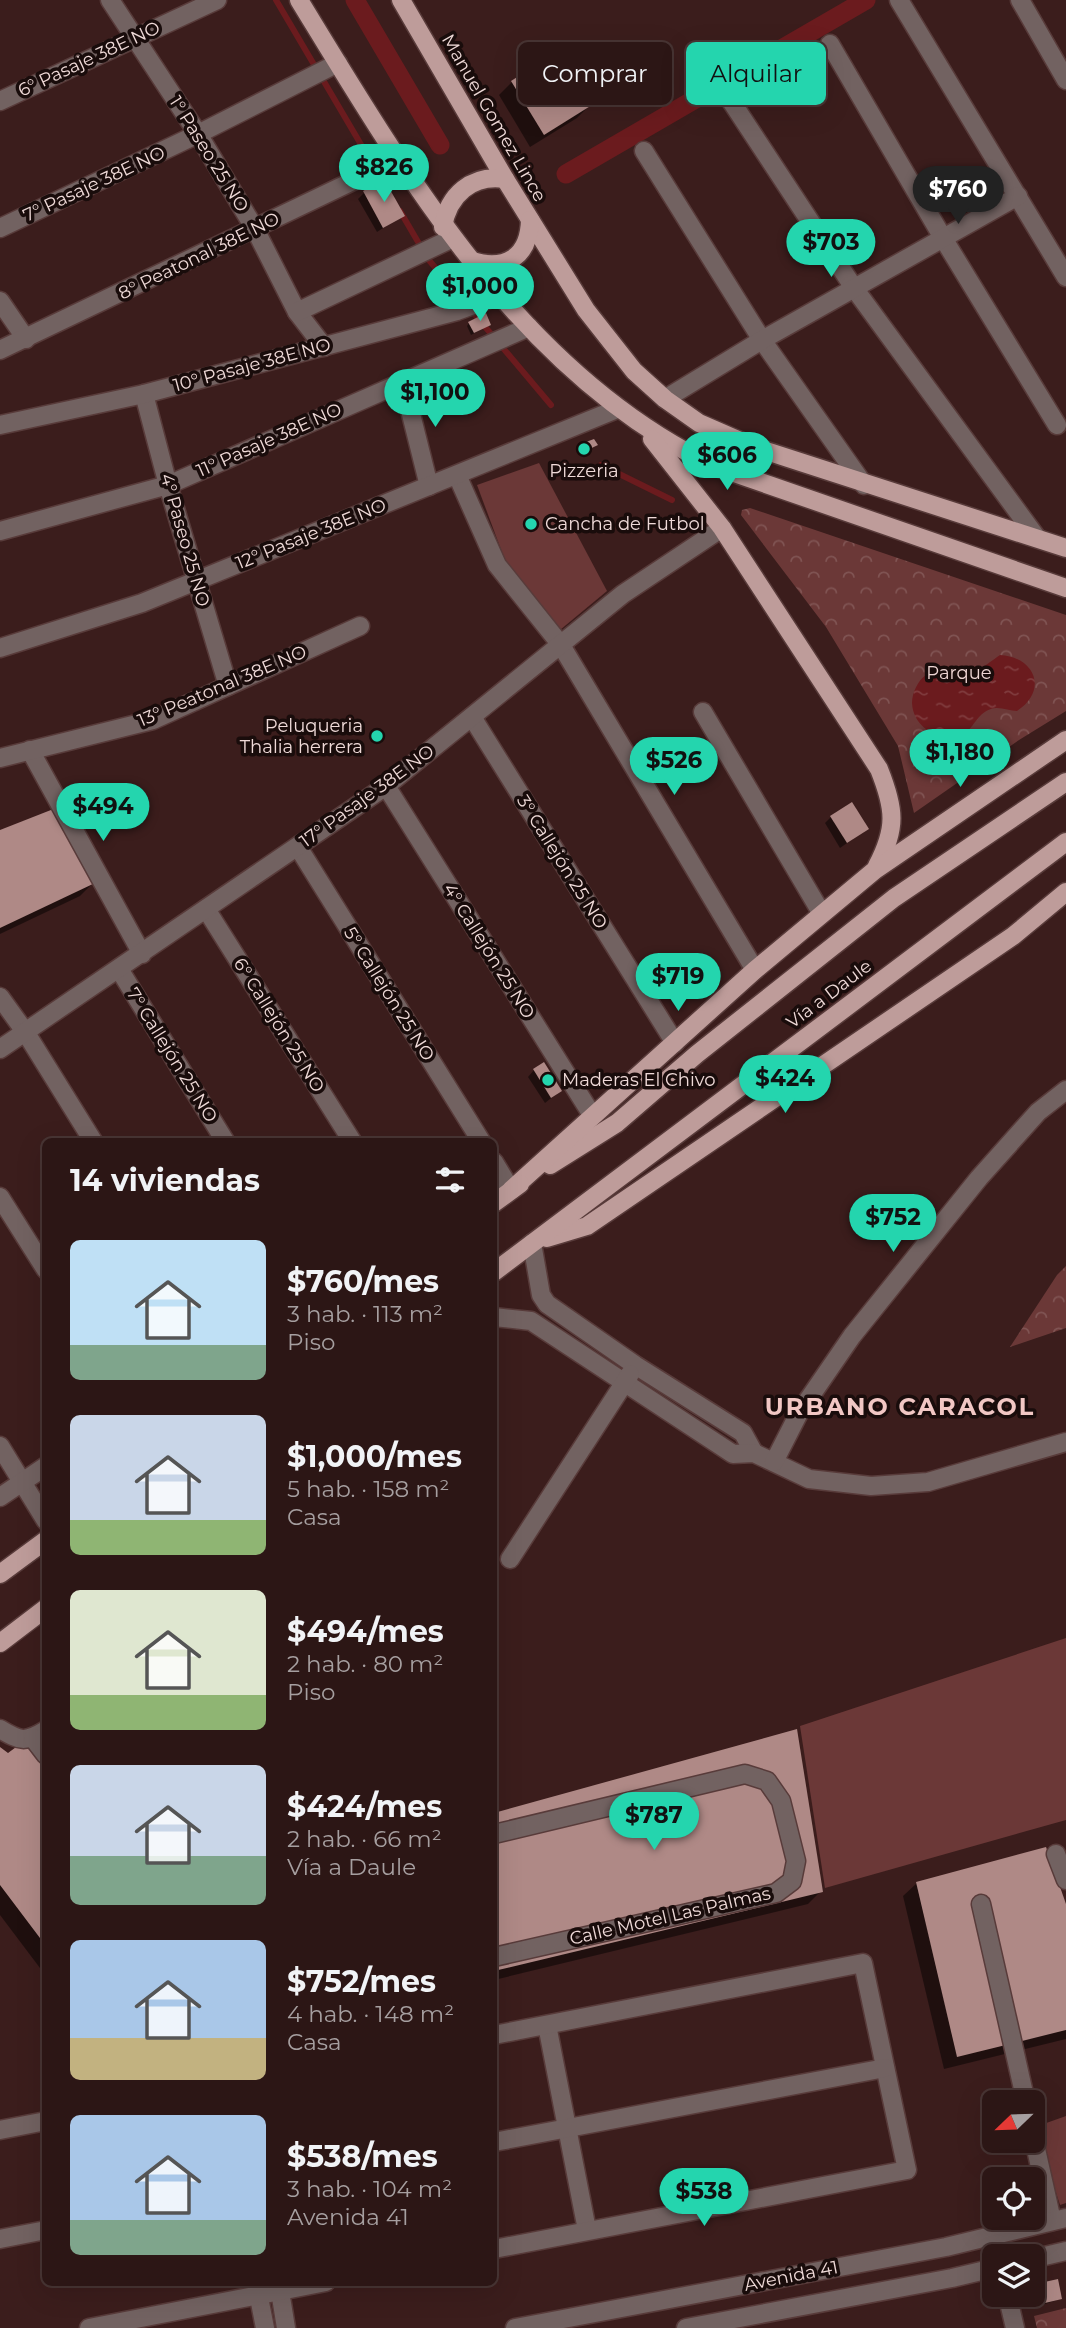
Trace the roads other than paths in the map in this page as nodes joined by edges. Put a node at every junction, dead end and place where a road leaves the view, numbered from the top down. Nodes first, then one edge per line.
1 (110, 0) edge
2 (217, 0) edge
3 (299, 0) edge
4 (401, 0) edge
5 (1020, 0) edge
6 (902, 1) edge
7 (134, 38) junction
8 (830, 44) dead end
9 (338, 63) junction
10 (1066, 80) edge
11 (0, 101) edge
12 (734, 105) edge
13 (198, 134) junction
14 (644, 152) dead end
15 (396, 157) junction
16 (505, 179) junction
17 (1018, 195) junction
18 (530, 220) junction
19 (0, 228) edge
20 (255, 229) junction
21 (448, 232) junction
22 (943, 238) junction
23 (472, 261) junction
24 (1066, 277) edge
25 (854, 288) junction
26 (500, 295) junction
27 (0, 301) edge
28 (297, 312) junction
29 (530, 327) junction
30 (26, 339) junction
31 (762, 340) junction
32 (324, 347) junction
33 (0, 350) edge
34 (403, 382) junction
35 (144, 394) junction
36 (665, 399) junction
37 (617, 409) junction
38 (0, 425) edge
39 (1057, 425) dead end
40 (643, 428) junction
41 (457, 475) junction
42 (168, 485) junction
43 (864, 485) junction
44 (429, 486) junction
45 (722, 528) junction
46 (0, 531) edge
47 (1037, 538) junction
48 (1066, 548) edge
49 (196, 581) junction
50 (1066, 588) edge
51 (360, 626) dead end
52 (561, 645) junction
53 (0, 648) edge
54 (228, 686) junction
55 (703, 712) dead end
56 (472, 717) junction
57 (1066, 740) edge
58 (30, 750) junction
59 (0, 758) edge
60 (1066, 782) edge
61 (386, 786) junction
62 (1066, 842) edge
63 (298, 847) junction
64 (875, 870) junction
65 (1066, 892) edge
66 (206, 909) junction
67 (822, 914) junction
68 (142, 954) junction
69 (119, 969) junction
70 (755, 970) junction
71 (0, 997) edge
72 (26, 1033) junction
73 (675, 1043) junction
74 (0, 1049) edge
75 (1066, 1090) edge
76 (592, 1115) junction
77 (91, 1138) edge
78 (223, 1138) edge
79 (350, 1138) edge
80 (479, 1138) edge
81 (497, 1167) edge
82 (511, 1190) junction
83 (0, 1197) edge
84 (497, 1201) edge
85 (532, 1243) junction
86 (42, 1264) edge
87 (497, 1270) edge
88 (497, 1317) edge
89 (635, 1365) junction
90 (624, 1383) junction
91 (1066, 1442) edge
92 (0, 1446) edge
93 (754, 1453) junction
94 (774, 1462) junction
95 (42, 1468) edge
96 (22, 1481) junction
97 (0, 1497) edge
98 (42, 1514) edge
99 (42, 1543) edge
100 (510, 1559) dead end
101 (0, 1574) edge
102 (42, 1611) edge
103 (0, 1643) edge
104 (0, 1729) edge
105 (39, 1734) edge
106 (497, 1833) edge
107 (1056, 1854) dead end
108 (1066, 1880) edge
109 (981, 1904) dead end
110 (497, 1956) edge
111 (547, 2025) junction
112 (497, 2034) edge
113 (885, 2067) junction
114 (1023, 2090) edge
115 (42, 2122) edge
116 (567, 2127) junction
117 (0, 2130) edge
118 (497, 2141) edge
119 (1039, 2153) edge
120 (1059, 2220) edge
121 (587, 2230) junction
122 (42, 2231) edge
123 (0, 2239) edge
124 (497, 2248) edge
125 (1066, 2251) edge
126 (1045, 2256) edge
127 (982, 2271) edge
128 (306, 2286) edge
129 (736, 2287) junction
130 (258, 2289) edge
131 (280, 2291) junction
132 (1010, 2307) edge
133 (609, 2319) edge
134 (743, 2323) edge
135 (89, 2328) edge
136 (265, 2328) edge
137 (286, 2328) edge
138 (515, 2328) edge
139 (686, 2328) edge
140 (1015, 2328) edge

1 - 7 street, 1° Paseo 25 NO
2 - 7 street, 6° Pasaje 38E NO
3 - 9 main road
4 - 16 main road, Manuel Gomez Lince
5 - 10 street
6 - 17 street
7 - 11 street, 6° Pasaje 38E NO
7 - 13 street, 1° Paseo 25 NO
8 - 22 street
9 - 13 street, 7° Pasaje 38E NO
9 - 15 main road
12 - 25 street
13 - 19 street, 7° Pasaje 38E NO
13 - 20 street, 1° Paseo 25 NO
14 - 31 street
15 - 20 street, 8° Peatonal 38E NO
15 - 21 main road
16 - 18 main road, Manuel Gomez Lince
16 - 21 main road
17 - 22 street
17 - 24 street
18 - 23 main road
18 - 36 main road, Manuel Gomez Lince
20 - 28 street, 1° Paseo 25 NO
20 - 30 street, 8° Peatonal 38E NO
21 - 23 main road
21 - 28 street
22 - 25 street
22 - 39 street
23 - 26 main road
25 - 31 street
25 - 47 street
26 - 29 main road
26 - 32 street, 10° Pasaje 38E NO
27 - 30 street
28 - 32 street, 1° Paseo 25 NO
29 - 34 street, 11° Pasaje 38E NO
29 - 37 main road
30 - 33 street, 8° Peatonal 38E NO
31 - 36 street
31 - 43 street
32 - 35 street, 10° Pasaje 38E NO
34 - 42 street, 11° Pasaje 38E NO
34 - 44 street
35 - 38 street, 10° Pasaje 38E NO
35 - 42 street, 4° Paseo 25 NO
36 - 43 main road, Manuel Gomez Lince
37 - 40 main road
37 - 41 street, 12° Pasaje 38E NO
40 - 45 main road
40 - 50 main road
41 - 44 street, 12° Pasaje 38E NO
41 - 52 street
42 - 46 street, 11° Pasaje 38E NO
42 - 49 street, 4° Paseo 25 NO
43 - 47 main road, Manuel Gomez Lince
44 - 49 street, 12° Pasaje 38E NO
45 - 52 street, 17° Pasaje 38E NO
45 - 64 main road
47 - 48 main road, Manuel Gomez Lince
49 - 53 street, 12° Pasaje 38E NO
49 - 54 street, 4° Paseo 25 NO
51 - 54 street, 13° Peatonal 38E NO
52 - 56 street, 17° Pasaje 38E NO
52 - 70 street
54 - 58 street, 13° Peatonal 38E NO
55 - 67 street
56 - 61 street, 17° Pasaje 38E NO
56 - 73 street, 3° Callejón 25 NO
57 - 64 main road, Vía a Daule
58 - 59 street, 13° Peatonal 38E NO
58 - 68 street
60 - 82 main road, Vía a Daule
61 - 63 street, 17° Pasaje 38E NO
61 - 76 street, 4° Callejón 25 NO
62 - 85 main road, Vía a Daule
63 - 66 street, 17° Pasaje 38E NO
63 - 80 street, 5° Callejón 25 NO
64 - 67 main road, Vía a Daule
65 - 85 main road, Vía a Daule
66 - 68 street, 17° Pasaje 38E NO
66 - 79 street, 6° Callejón 25 NO
67 - 70 main road, Vía a Daule
68 - 69 street, 17° Pasaje 38E NO
69 - 72 street, 17° Pasaje 38E NO
69 - 78 street, 7° Callejón 25 NO
70 - 73 main road, Vía a Daule
71 - 72 street
72 - 74 street, 17° Pasaje 38E NO
72 - 77 street
73 - 76 main road, Vía a Daule
75 - 94 street
76 - 82 main road, Vía a Daule
81 - 82 street
82 - 84 main road, Vía a Daule
83 - 86 street
85 - 87 main road, Vía a Daule
85 - 89 street
88 - 90 street
89 - 90 street
89 - 93 street
90 - 93 street
90 - 100 street
91 - 94 street
92 - 96 street
93 - 94 street
95 - 96 street
96 - 97 street
96 - 98 street
99 - 101 main road
102 - 103 main road
104 - 105 street
106 - 110 street, Calle Motel Las Palmas
107 - 108 street
109 - 114 street
111 - 112 street
111 - 113 street
111 - 116 street
113 - 116 street
113 - 121 street
115 - 117 street
116 - 118 street
116 - 121 street
119 - 120 street
120 - 129 street, Avenida 41
121 - 124 street
122 - 123 street
125 - 126 street
127 - 134 street, Avenida 41
128 - 131 street
129 - 133 street, Avenida 41
129 - 134 street
130 - 131 street
130 - 135 street
130 - 136 street
131 - 137 street
132 - 140 street
133 - 138 street, Avenida 41
134 - 139 street, Avenida 41

